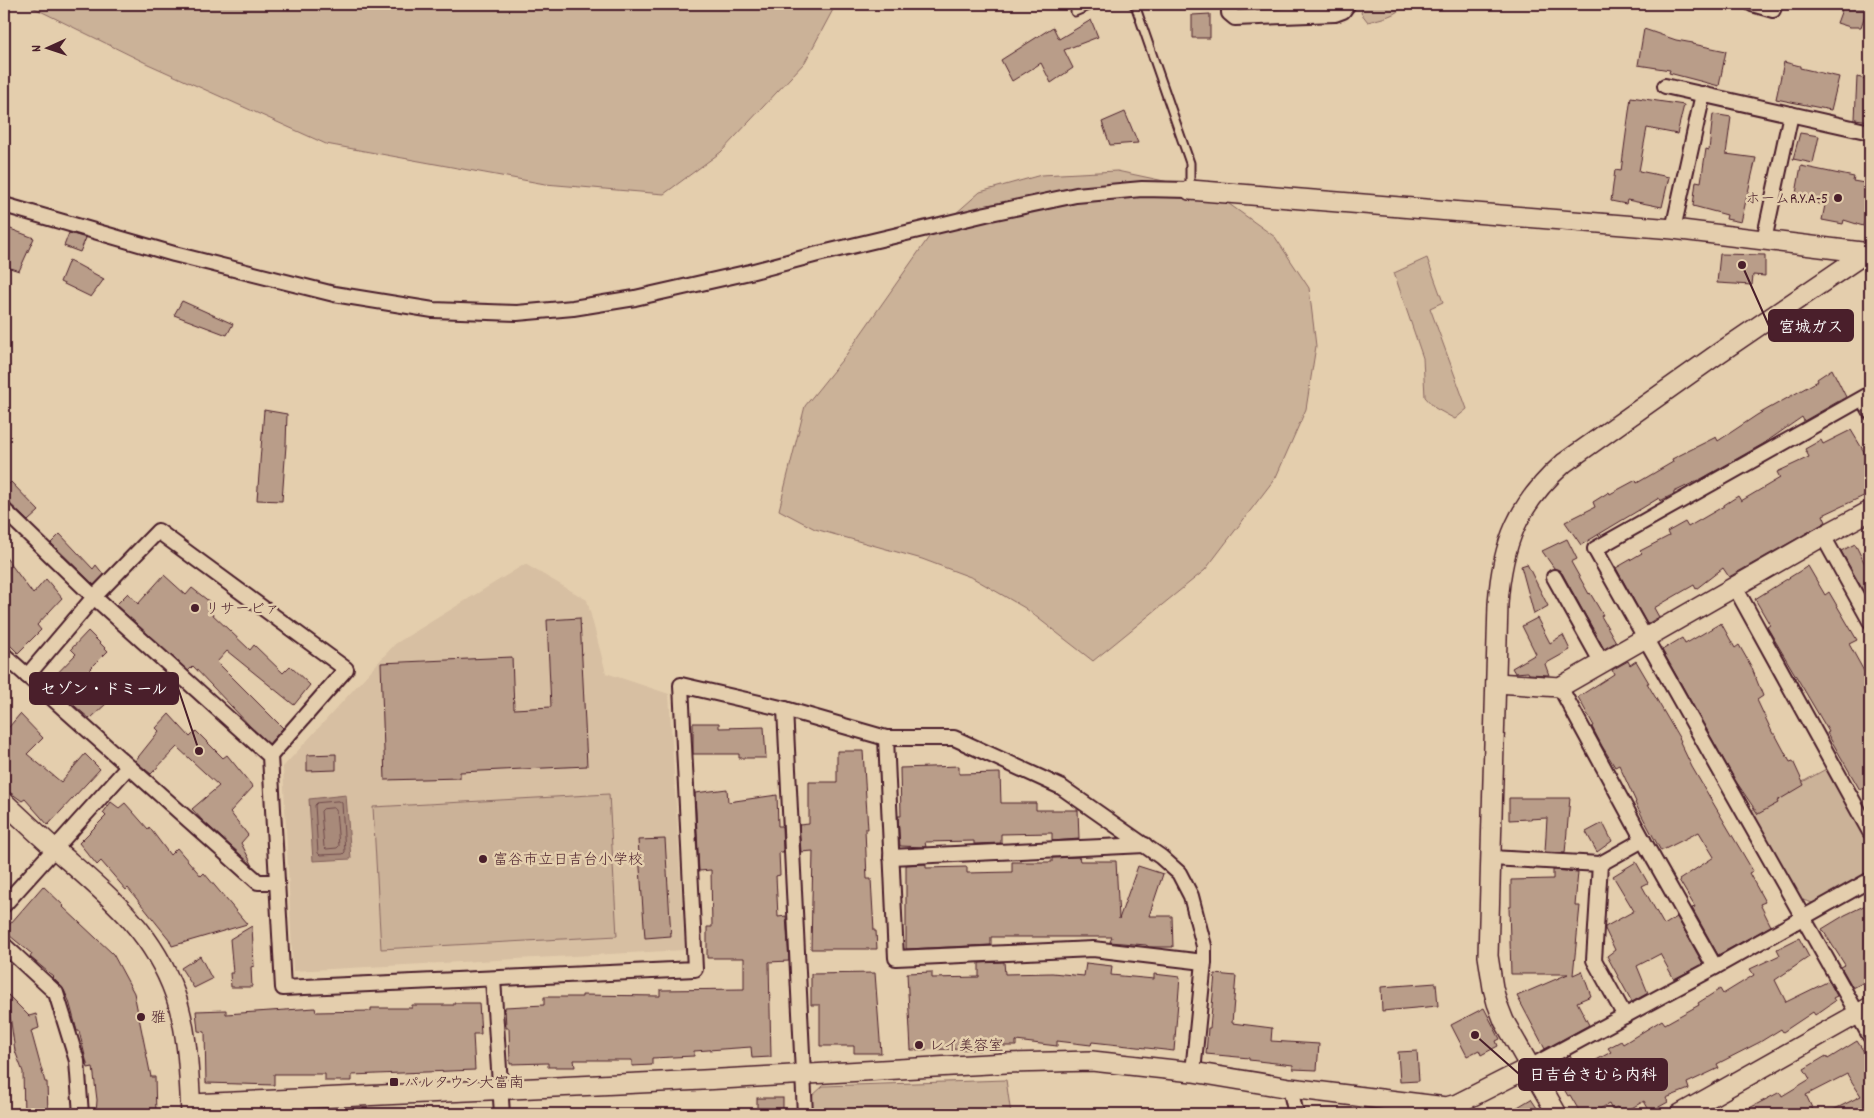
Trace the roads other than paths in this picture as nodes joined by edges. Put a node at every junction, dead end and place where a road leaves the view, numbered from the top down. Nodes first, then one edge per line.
1 (1094, 4) edge
2 (1133, 4) edge
3 (1228, 4) edge
4 (1348, 4) edge
5 (1752, 4) edge
6 (1776, 4) edge
7 (1075, 12) dead end
8 (1665, 86) dead end
9 (1703, 94) junction
10 (1791, 114) junction
11 (1870, 132) edge
12 (1190, 190) junction
13 (4, 205) edge
14 (1674, 229) junction
15 (1764, 240) junction
16 (1869, 252) edge
17 (1867, 396) edge
18 (1870, 412) edge
19 (4, 510) edge
20 (1870, 511) edge
21 (1823, 536) junction
22 (1554, 577) dead end
23 (1735, 587) junction
24 (94, 597) junction
25 (1870, 621) edge
26 (1647, 638) junction
27 (4, 655) edge
28 (1602, 663) junction
29 (27, 676) junction
30 (1496, 683) junction
31 (1560, 687) junction
32 (785, 709) junction
33 (886, 738) junction
34 (270, 756) junction
35 (128, 767) junction
36 (4, 802) edge
37 (1870, 832) edge
38 (1643, 840) junction
39 (1145, 845) junction
40 (54, 848) junction
41 (891, 857) junction
42 (1491, 858) junction
43 (1600, 864) junction
44 (1870, 880) edge
45 (277, 882) junction
46 (4, 905) edge
47 (1803, 917) junction
48 (4, 944) edge
49 (1204, 962) junction
50 (1716, 967) junction
51 (493, 980) junction
52 (1864, 1011) edge
53 (1625, 1016) junction
54 (1870, 1036) edge
55 (1530, 1067) junction
56 (1193, 1072) junction
57 (803, 1073) junction
58 (501, 1088) junction
59 (1290, 1088) junction
60 (191, 1109) edge
61 (1444, 1111) edge
62 (81, 1114) edge
63 (502, 1114) edge
64 (805, 1114) edge
65 (1296, 1114) edge
66 (1557, 1114) edge
67 (1680, 1114) edge

1 - 7 lane
2 - 12 lane
3 - 4 street
5 - 6 street
8 - 9 street
9 - 10 street
9 - 14 street
10 - 11 street
10 - 15 street
12 - 13 street
12 - 14 street
14 - 15 street
15 - 16 street
16 - 30 street
17 - 18 street
17 - 26 street
19 - 24 street
20 - 21 street
21 - 23 street
21 - 25 street
22 - 28 street
23 - 26 street
23 - 37 street
24 - 29 street
24 - 34 street
24 - 34 street
26 - 28 street
26 - 47 street
27 - 29 street
28 - 31 street
29 - 35 street
30 - 31 street
30 - 42 street
31 - 38 street
32 - 33 street
32 - 51 street
32 - 57 street
33 - 39 street
33 - 41 street
34 - 45 street
35 - 40 street
35 - 45 street
36 - 40 street
38 - 43 street
38 - 50 street
39 - 41 street
39 - 49 street
40 - 46 street
40 - 60 street
41 - 49 street
42 - 43 street
42 - 55 street
43 - 53 street
44 - 47 street
45 - 51 street
47 - 50 street
47 - 52 street
48 - 62 street
49 - 56 street
50 - 53 street
51 - 58 street
52 - 54 street
52 - 67 street
53 - 55 street
55 - 61 street
55 - 66 street
56 - 57 street
56 - 59 street
57 - 58 street
57 - 64 street
58 - 60 street
58 - 63 street
59 - 61 street
59 - 65 street

